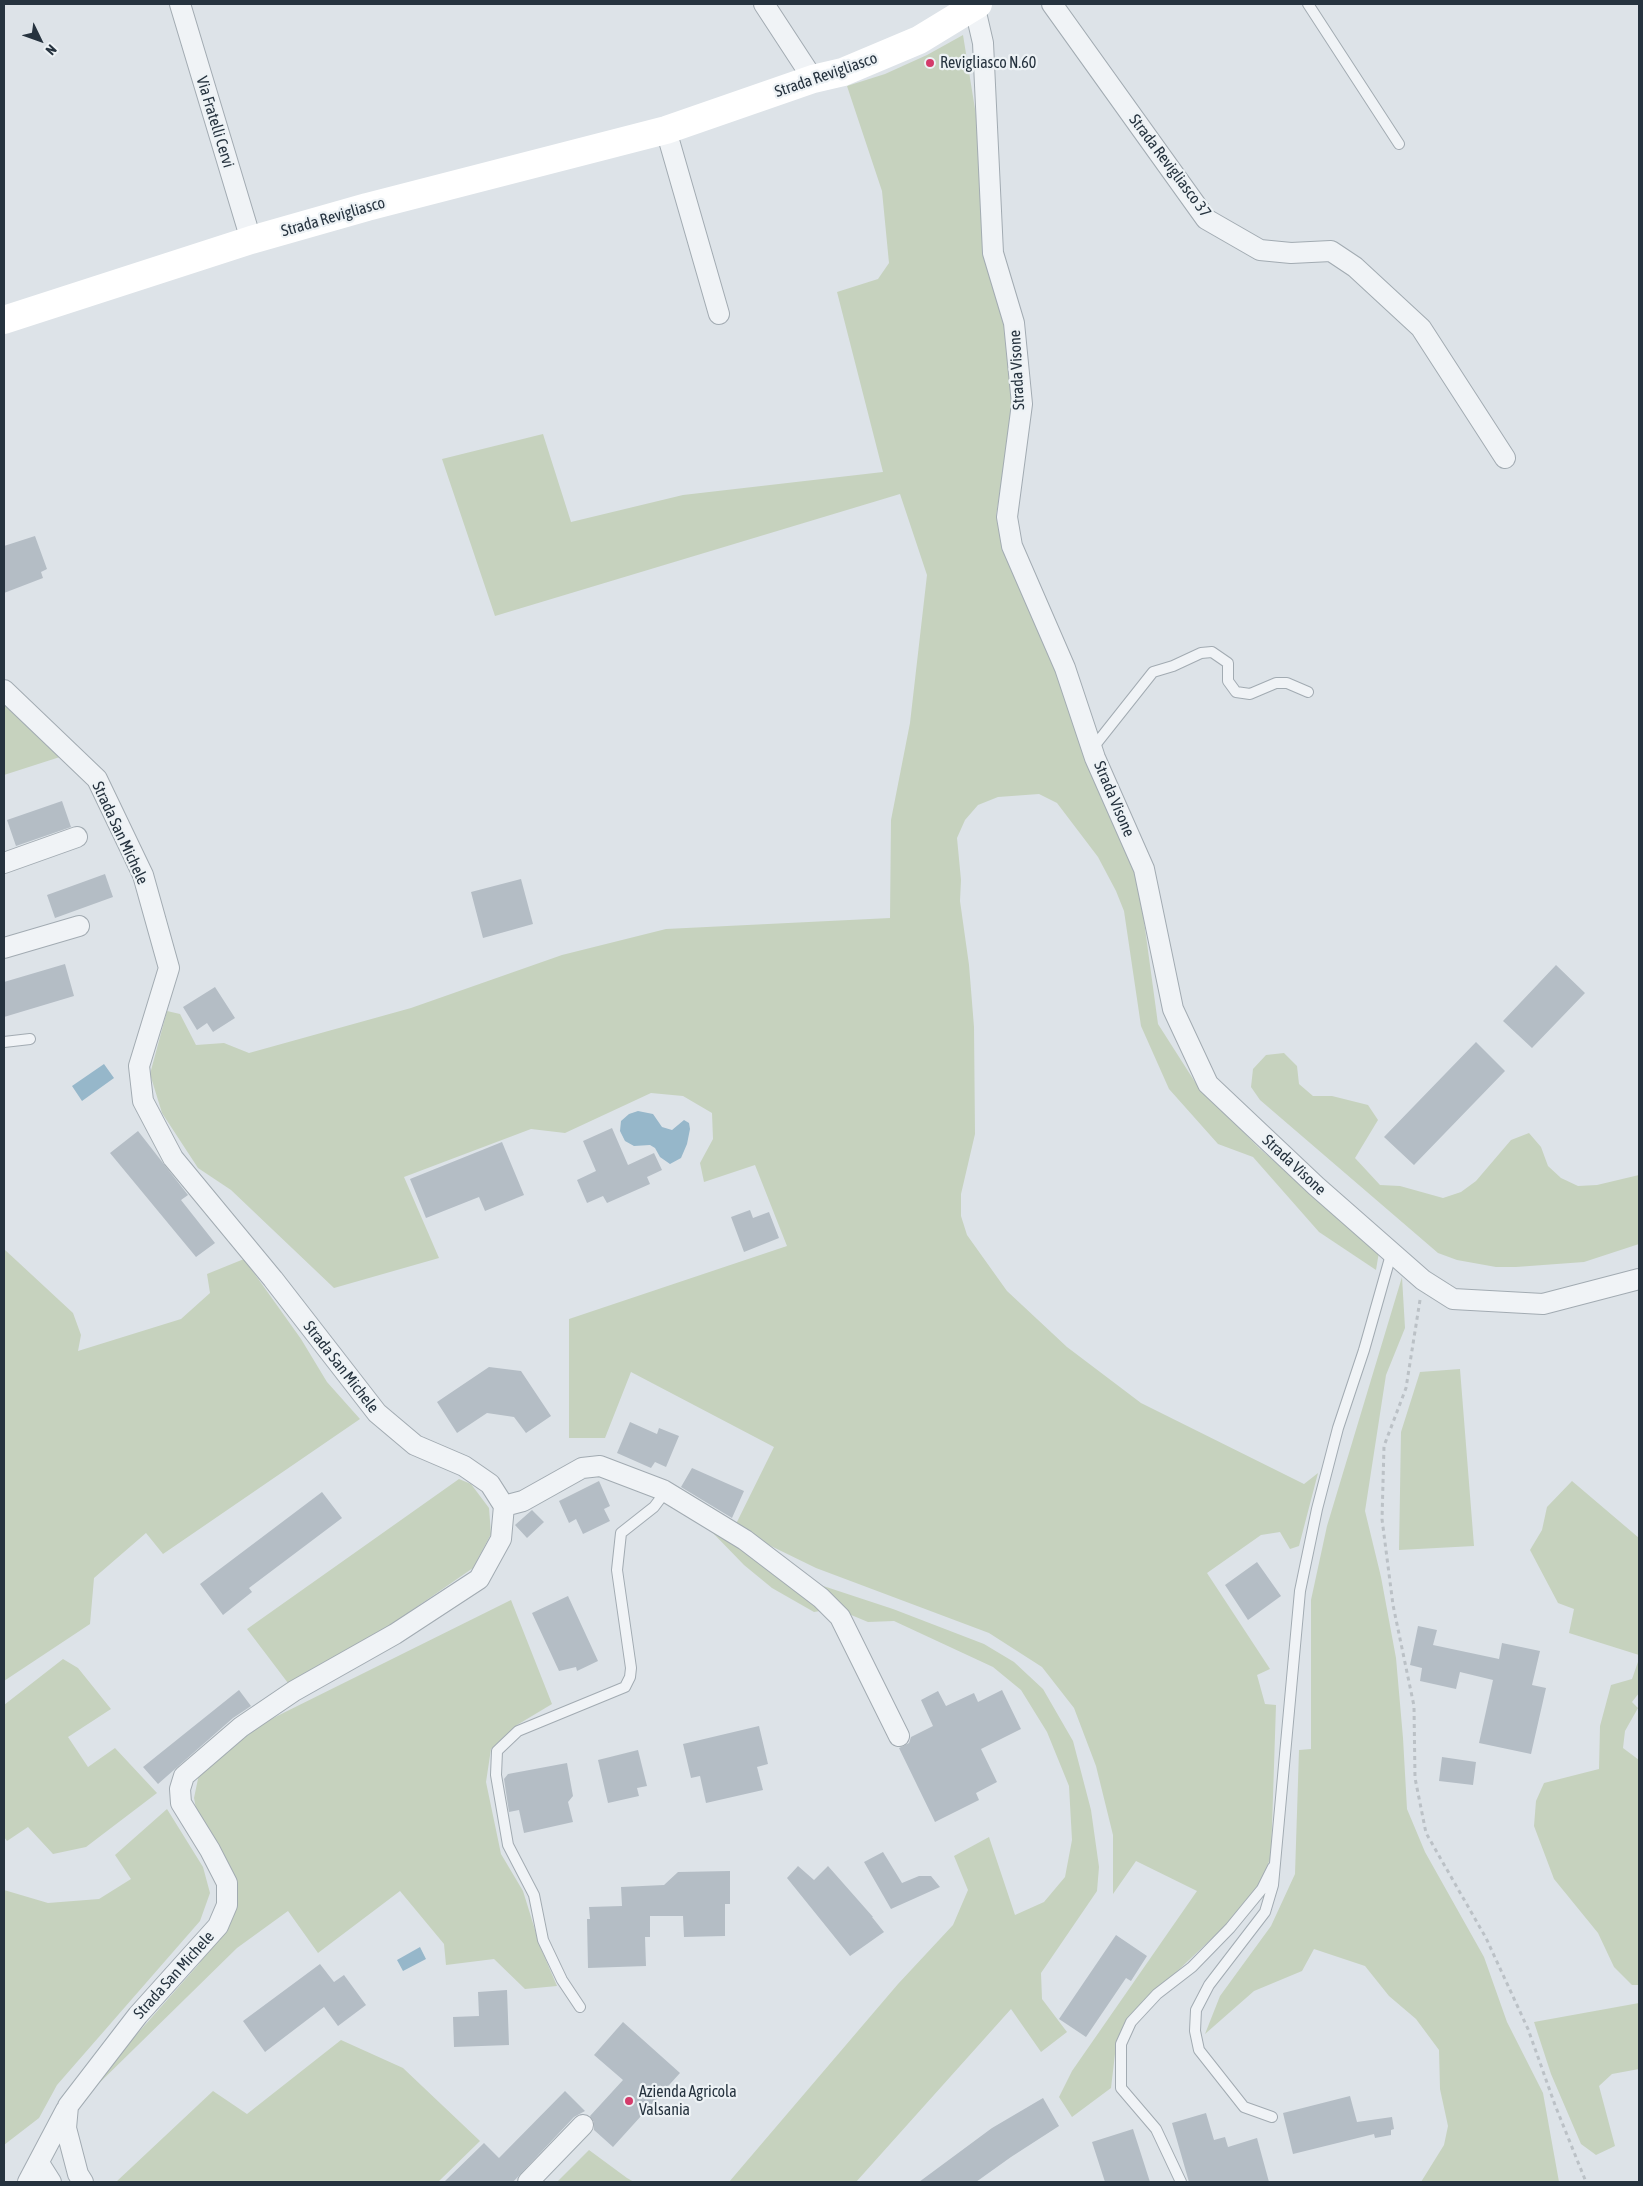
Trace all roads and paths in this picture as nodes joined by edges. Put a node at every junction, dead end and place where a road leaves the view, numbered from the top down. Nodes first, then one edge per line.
1 (180, 4) edge
2 (764, 4) edge
3 (1052, 4) edge
4 (1308, 4) edge
5 (976, 5) edge
6 (813, 79) junction
7 (666, 130) junction
8 (1399, 144) dead end
9 (251, 240) junction
10 (719, 314) dead end
11 (4, 320) edge
12 (1505, 458) dead end
13 (4, 690) edge
14 (1308, 692) dead end
15 (1092, 749) junction
16 (77, 837) dead end
17 (4, 863) edge
18 (79, 926) dead end
19 (4, 948) edge
20 (30, 1039) dead end
21 (4, 1042) edge
22 (1392, 1252) junction
23 (1639, 1279) edge
24 (1422, 1280) junction
25 (663, 1490) junction
26 (504, 1506) junction
27 (898, 1736) dead end
28 (1277, 1860) junction
29 (580, 2007) dead end
30 (68, 2106) junction
31 (1272, 2117) dead end
32 (583, 2124) dead end
33 (39, 2163) junction
34 (28, 2182) edge
35 (51, 2182) edge
36 (83, 2182) edge
37 (528, 2182) edge
38 (1181, 2182) edge
39 (1586, 2182) edge

1 - 9 street, Via Fratelli Cervi
2 - 6 street
3 - 12 street, Strada Revigliasco 37
4 - 8 lane
5 - 6 street, Strada Revigliasco
5 - 15 street, Strada Visone
6 - 7 street, Strada Revigliasco
7 - 9 street, Strada Revigliasco
7 - 10 street
9 - 11 street, Strada Revigliasco
13 - 26 street, Strada San Michele
14 - 15 lane
15 - 22 street, Strada Visone
16 - 17 street
18 - 19 street
20 - 21 lane
22 - 24 street, Strada Visone
22 - 28 lane
23 - 24 street, Strada Visone
24 - 39 path
25 - 26 street
25 - 27 street
25 - 29 lane
26 - 30 street, Strada San Michele
28 - 31 lane
28 - 38 lane
30 - 33 street, Strada San Michele
30 - 36 street
32 - 37 street
33 - 34 street, Strada San Michele
33 - 35 street

